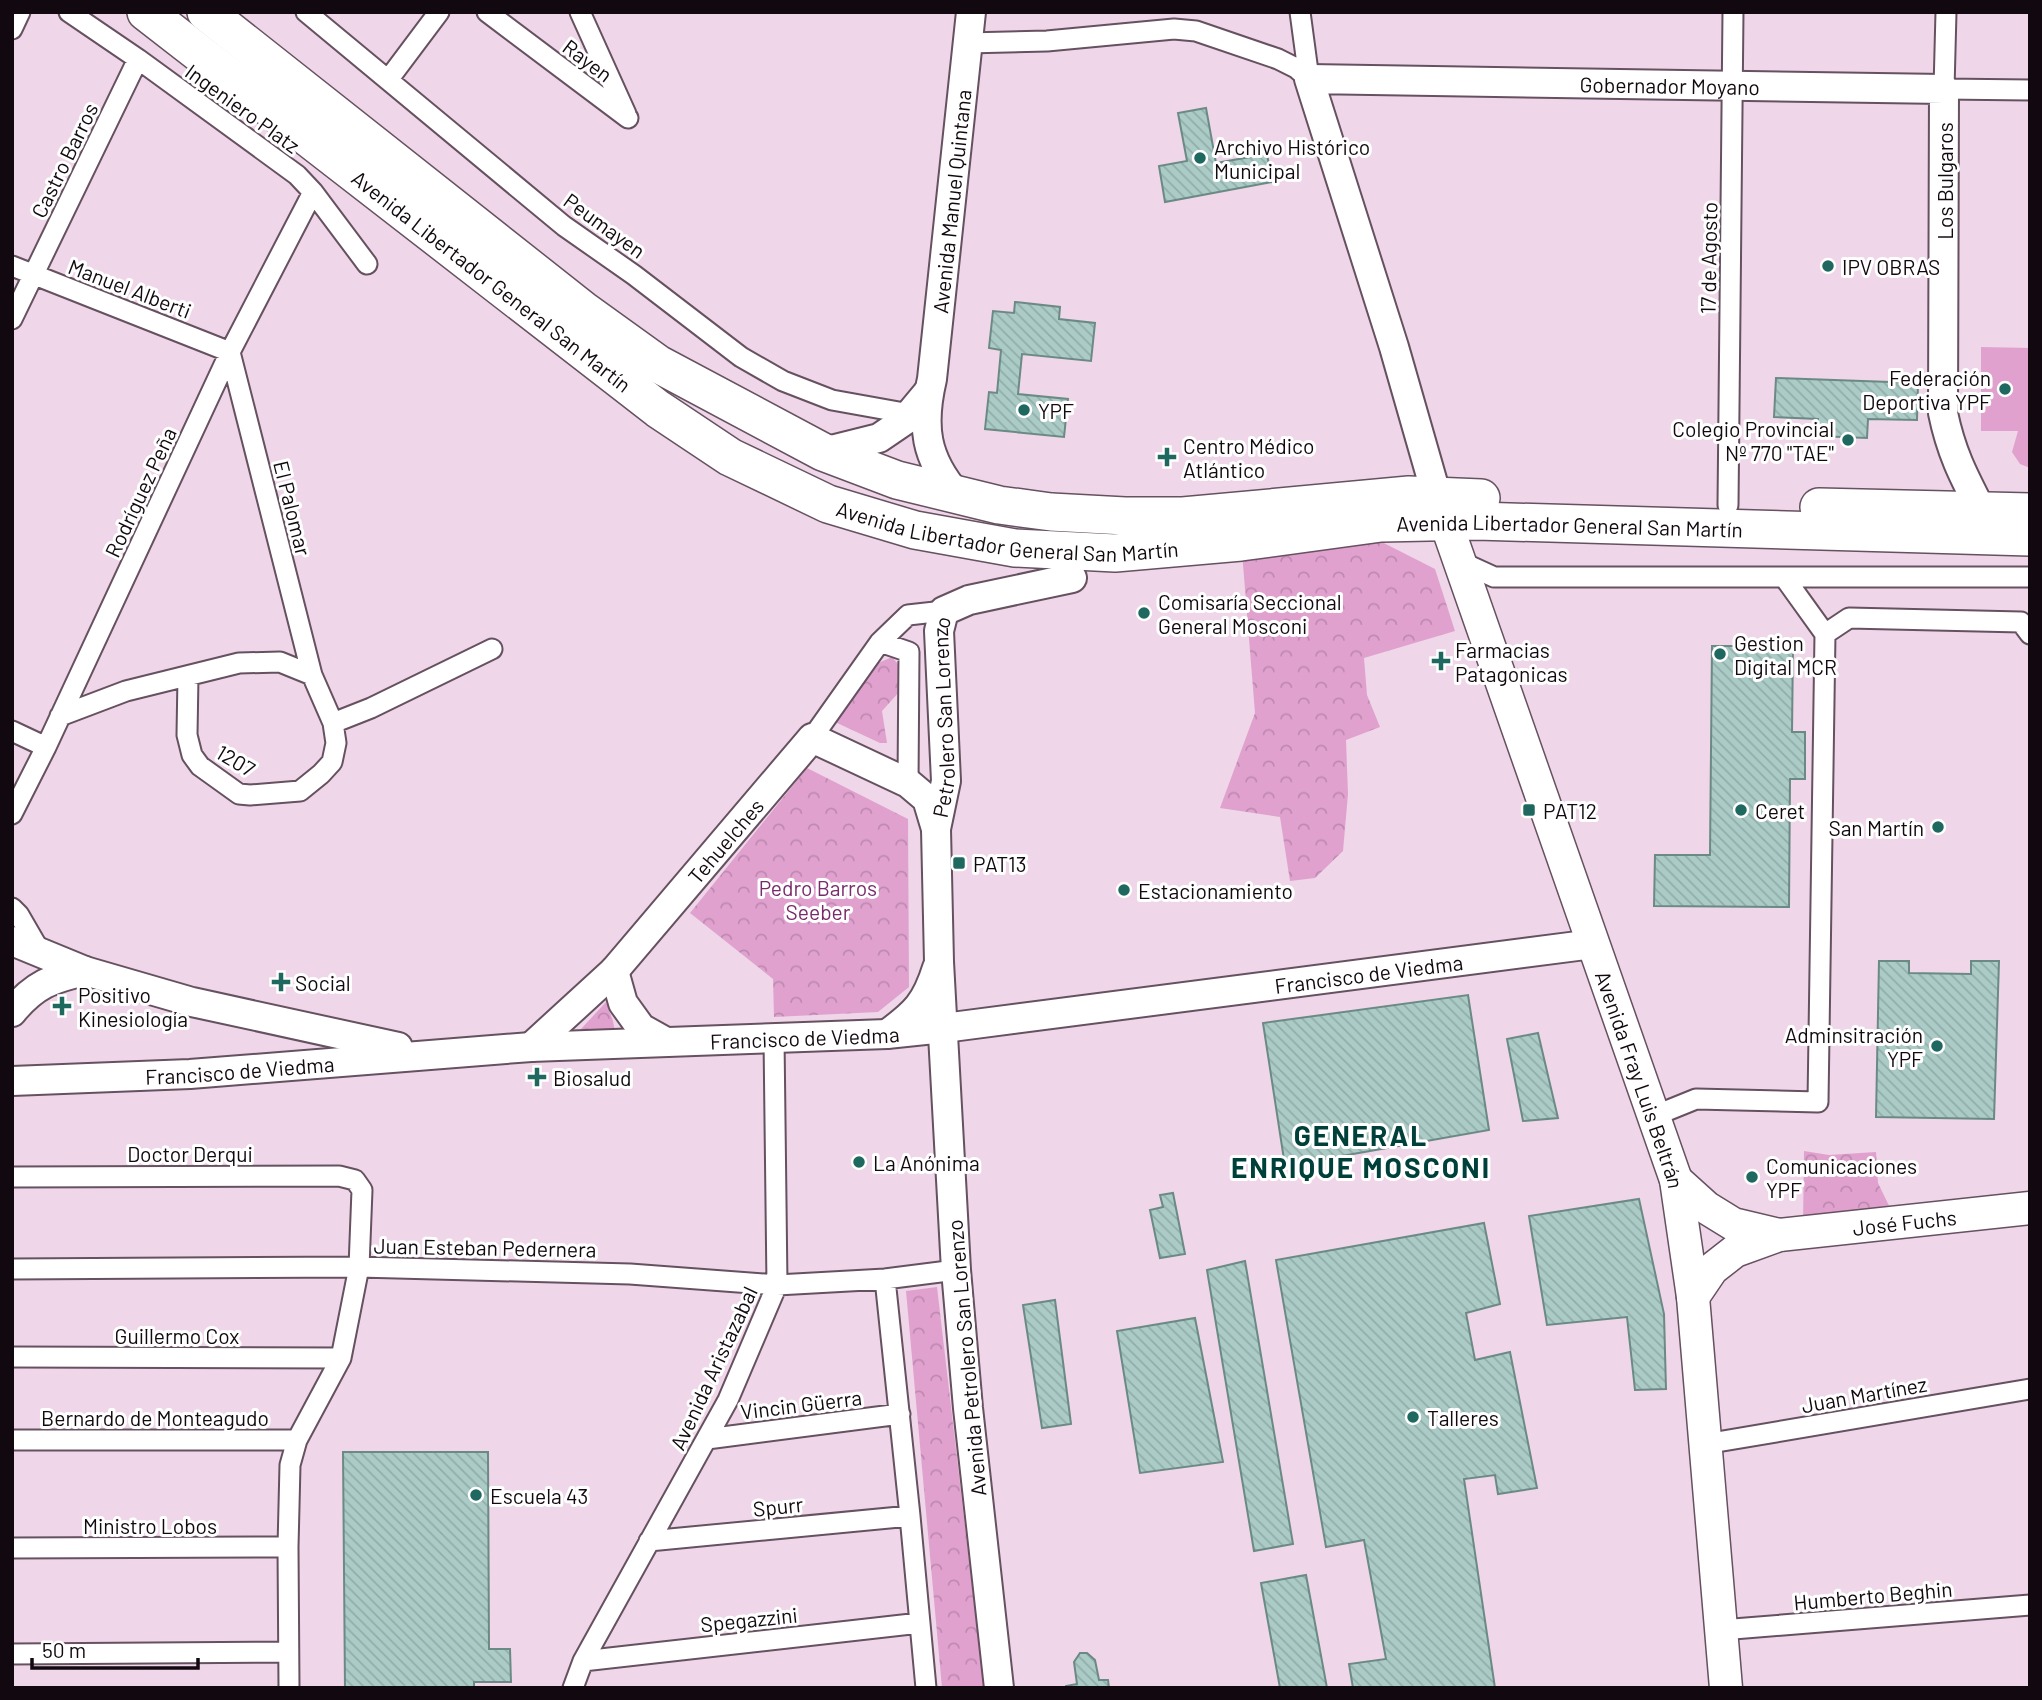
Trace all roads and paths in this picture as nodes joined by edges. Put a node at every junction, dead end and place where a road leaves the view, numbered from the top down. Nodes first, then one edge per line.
1 (20, 12) edge
2 (69, 12) edge
3 (146, 12) edge
4 (206, 12) edge
5 (306, 12) edge
6 (439, 12) edge
7 (487, 12) edge
8 (580, 12) edge
9 (971, 12) edge
10 (1300, 12) edge
11 (1733, 12) edge
12 (1946, 12) edge
13 (12, 29) edge
14 (1303, 37) junction
15 (967, 43) junction
16 (1268, 55) junction
17 (138, 59) junction
18 (1309, 79) junction
19 (388, 80) junction
20 (1733, 85) junction
21 (1944, 89) junction
22 (2030, 90) edge
23 (313, 192) junction
24 (367, 264) dead end
25 (12, 266) edge
26 (34, 275) junction
27 (12, 319) edge
28 (230, 352) junction
29 (929, 391) junction
30 (910, 414) junction
31 (823, 452) junction
32 (957, 495) junction
33 (1728, 505) junction
34 (1441, 509) junction
35 (1981, 510) junction
36 (2024, 536) edge
37 (1241, 542) junction
38 (1460, 561) junction
39 (1784, 577) junction
40 (2030, 577) edge
41 (1072, 578) joint
42 (944, 611) junction
43 (1825, 634) junction
44 (2030, 634) edge
45 (880, 642) junction
46 (492, 649) dead end
47 (188, 676) junction
48 (312, 676) junction
49 (60, 716) junction
50 (333, 723) junction
51 (12, 731) edge
52 (812, 737) junction
53 (46, 747) junction
54 (908, 783) junction
55 (12, 814) edge
56 (936, 829) junction
57 (12, 908) edge
58 (12, 941) edge
59 (1593, 944) junction
60 (41, 953) junction
61 (939, 962) junction
62 (85, 971) junction
63 (614, 971) junction
64 (12, 1013) edge
65 (944, 1028) junction
66 (887, 1034) junction
67 (774, 1038) junction
68 (666, 1042) junction
69 (531, 1047) junction
70 (429, 1054) junction
71 (12, 1081) edge
72 (1654, 1116) junction
73 (12, 1177) edge
74 (1676, 1180) junction
75 (2030, 1208) edge
76 (1779, 1235) junction
77 (359, 1267) junction
78 (12, 1269) edge
79 (956, 1270) junction
80 (885, 1279) junction
81 (777, 1285) junction
82 (1693, 1297) junction
83 (12, 1357) edge
84 (341, 1358) junction
85 (2030, 1389) edge
86 (900, 1414) junction
87 (707, 1439) junction
88 (12, 1440) edge
89 (297, 1440) junction
90 (1705, 1444) junction
91 (910, 1516) junction
92 (649, 1541) junction
93 (288, 1547) junction
94 (12, 1548) edge
95 (2030, 1605) edge
96 (920, 1623) junction
97 (1721, 1630) junction
98 (288, 1652) junction
99 (12, 1654) edge
100 (583, 1661) junction
101 (289, 1688) edge
102 (573, 1688) edge
103 (926, 1688) edge
104 (999, 1688) edge
105 (1726, 1688) edge

1 - 13 street
2 - 17 street, Ingeniero Platz
3 - 37 highway, Avenida Libertador General San Martín
4 - 31 highway, Avenida Libertador General San Martín
5 - 19 street, Peumayen
6 - 19 street
7 - 8 street, Rayen
9 - 15 street, Avenida Manuel Quintana
10 - 14 street
11 - 20 street, 17 de Agosto
12 - 21 street, Los Bulgaros
14 - 16 street
14 - 18 street
15 - 16 street
15 - 29 street, Avenida Manuel Quintana
16 - 18 street
17 - 23 street, Ingeniero Platz
17 - 26 street, Castro Barros
18 - 20 street, Gobernador Moyano
18 - 34 street
19 - 30 street, Peumayen
20 - 21 street, Gobernador Moyano
20 - 33 street, 17 de Agosto
21 - 22 street, Gobernador Moyano
21 - 35 street, Los Bulgaros
23 - 24 street, Ingeniero Platz
23 - 28 street, Rodríguez Peña
25 - 26 street, Manuel Alberti
26 - 27 street, Castro Barros
26 - 28 street, Manuel Alberti
28 - 48 street, El Palomar
28 - 49 street, Rodríguez Peña
29 - 30 street
29 - 32 street, Avenida Manuel Quintana
30 - 31 street
31 - 32 highway, Avenida Libertador General San Martín
32 - 34 highway, Avenida Libertador General San Martín
33 - 34 highway, Avenida Libertador General San Martín
33 - 35 highway, Avenida Libertador General San Martín
34 - 36 highway, Avenida Libertador General San Martín
34 - 37 highway, Avenida Libertador General San Martín
34 - 38 main road, Avenida Fray Luis Beltrán
35 - 36 highway, Avenida Libertador General San Martín
37 - 41 highway
38 - 39 street
38 - 59 main road, Avenida Fray Luis Beltrán
39 - 40 street
39 - 43 street
41 - 42 street, Petrolero San Lorenzo
42 - 45 street, Tehuelches
42 - 56 street, Petrolero San Lorenzo
43 - 44 street
43 - 72 street
45 - 52 street, Tehuelches
45 - 54 street, Petrolero San Lorenzo
46 - 50 street
47 - 48 street
47 - 49 street
47 - 50 street, 1207
48 - 50 street, 1207
49 - 53 street, Rodríguez Peña
51 - 53 street
52 - 54 street
52 - 63 street, Tehuelches
53 - 55 street, Rodríguez Peña
54 - 56 street, Petrolero San Lorenzo
56 - 61 street, Petrolero San Lorenzo
57 - 60 street
58 - 60 street
59 - 65 street, Francisco de Viedma
59 - 72 main road, Avenida Fray Luis Beltrán
60 - 62 street
61 - 65 street, Petrolero San Lorenzo
61 - 66 street
62 - 64 street
62 - 70 street
63 - 68 street
63 - 69 street, Tehuelches
65 - 66 street, Francisco de Viedma
65 - 79 street, Avenida Petrolero San Lorenzo
66 - 67 street, Francisco de Viedma
67 - 68 street, Francisco de Viedma
67 - 81 street, Avenida Aristazabal
68 - 69 street, Francisco de Viedma
69 - 70 street, Francisco de Viedma
70 - 71 street, Francisco de Viedma
72 - 74 main road, Avenida Fray Luis Beltrán
73 - 77 street, Doctor Derqui
74 - 76 main road, José Fuchs
74 - 82 main road, Avenida Fray Luis Beltrán
75 - 76 main road, José Fuchs
76 - 82 main road, José Fuchs
77 - 78 street, Juan Esteban Pedernera
77 - 81 street, Juan Esteban Pedernera
77 - 84 street
79 - 80 street, Juan Esteban Pedernera
79 - 104 street, Avenida Petrolero San Lorenzo
80 - 81 street, Juan Esteban Pedernera
80 - 86 street
81 - 87 street, Avenida Aristazabal
82 - 90 main road, Avenida Fray Luis Beltrán
83 - 84 street, Guillermo Cox
84 - 89 street
85 - 90 street, Juan Martínez
86 - 87 street, Vincin Güerra
86 - 91 street
87 - 92 street, Avenida Aristazabal
88 - 89 street, Bernardo de Monteagudo
89 - 93 street
90 - 97 main road, Avenida Fray Luis Beltrán
91 - 92 street, Spurr
91 - 96 street
92 - 100 street, Avenida Aristazabal
93 - 94 street, Ministro Lobos
93 - 98 street
95 - 97 street, Humberto Beghin
96 - 100 street, Spegazzini
96 - 103 street
97 - 105 main road, Avenida Fray Luis Beltrán
98 - 99 street
98 - 101 street
100 - 102 street, Avenida Aristazabal

